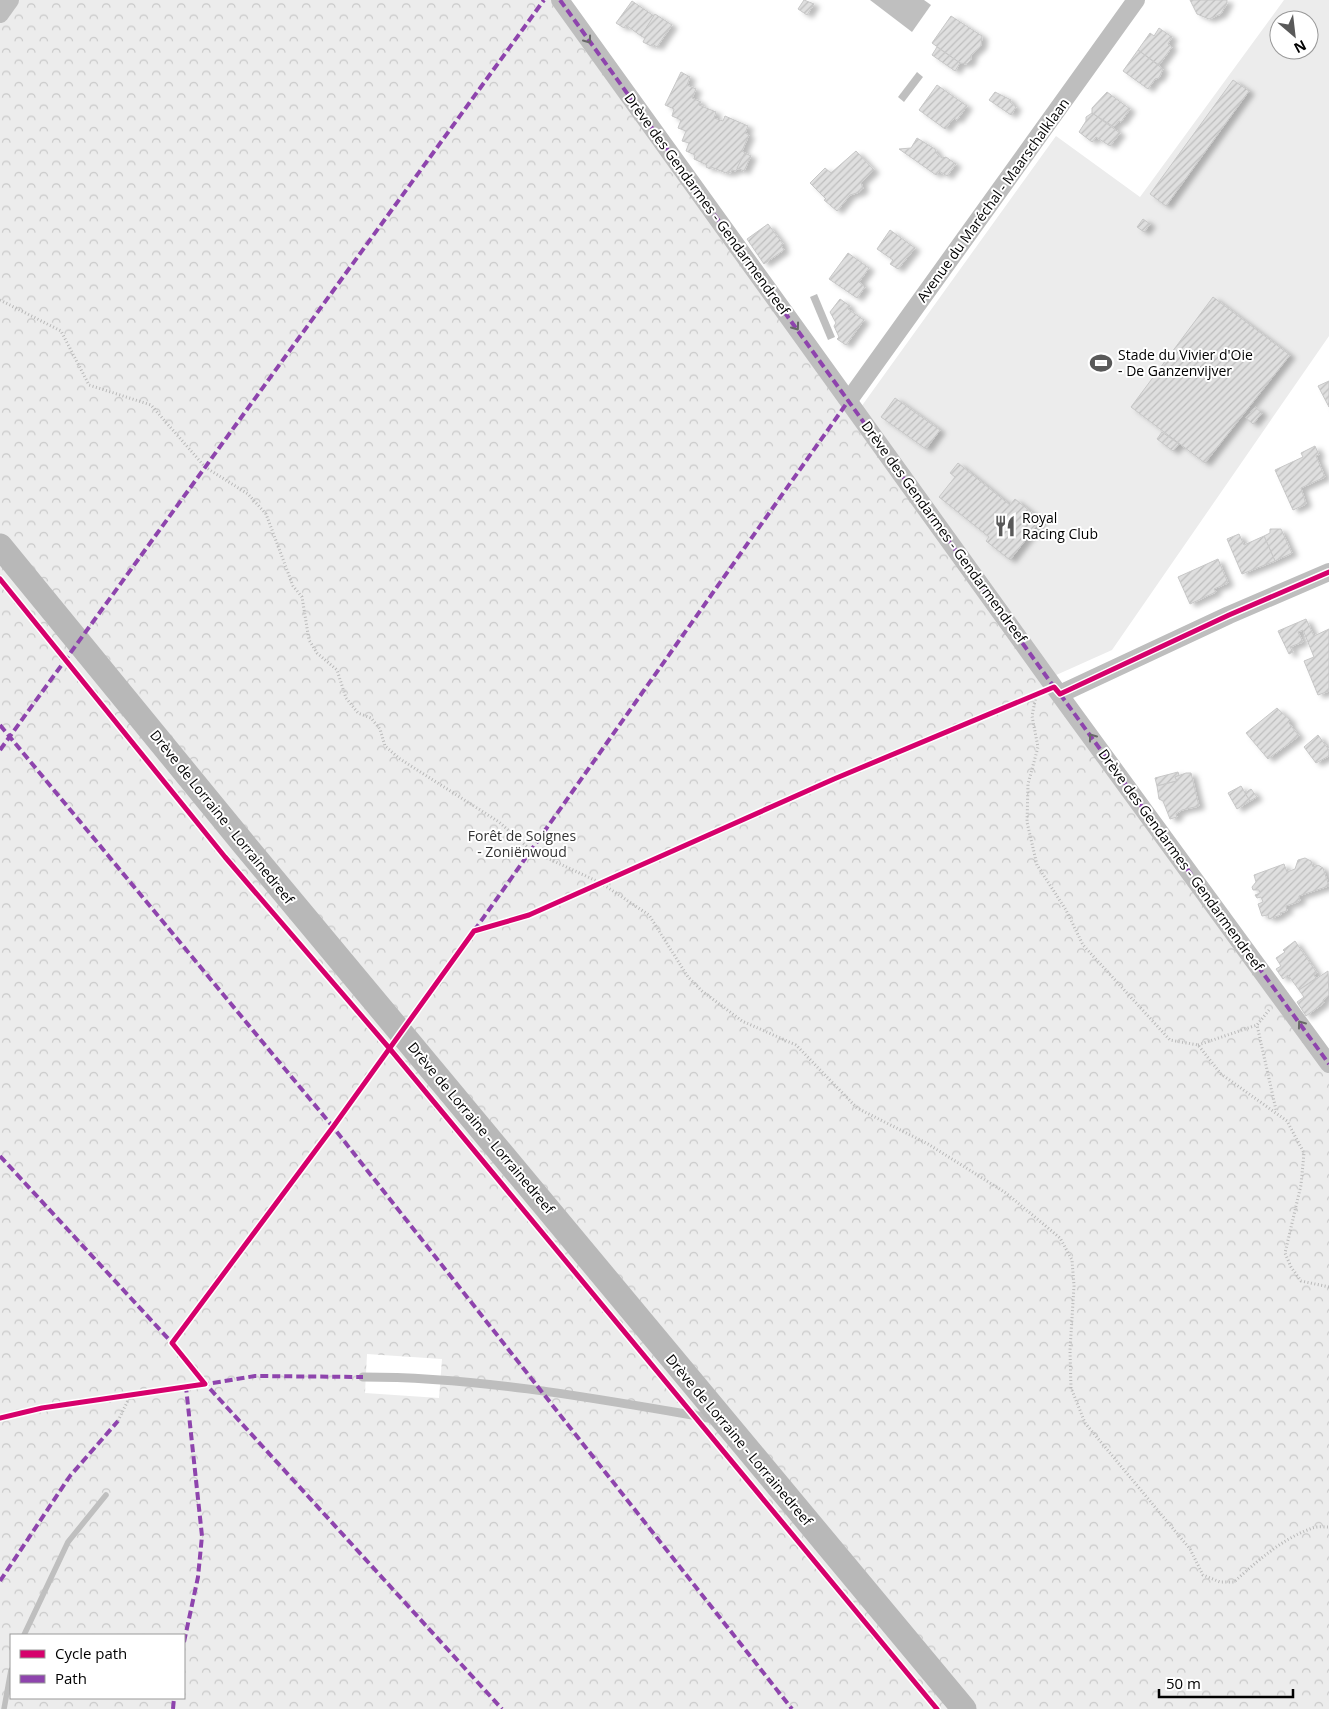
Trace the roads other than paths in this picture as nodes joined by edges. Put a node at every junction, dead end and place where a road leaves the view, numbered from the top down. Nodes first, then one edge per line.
1 (10, 0) edge
2 (560, 0) edge
3 (1136, 0) edge
4 (0, 14) edge
5 (849, 400) junction
6 (0, 546) edge
7 (1329, 572) edge
8 (1057, 691) junction
9 (1329, 1064) edge
10 (363, 1377) dead end
11 (723, 1420) junction
12 (964, 1709) edge

1 - 4 street
2 -> 5 street, Drève des Gendarmes - Gendarmendreef
3 - 5 street, Avenue du Maréchal - Maarschalklaan
5 - 8 street, Drève des Gendarmes - Gendarmendreef
6 - 11 main road, Drève de Lorraine - Lorrainedreef
7 - 8 street
9 -> 8 street, Drève des Gendarmes - Gendarmendreef
10 - 11 lane
11 - 12 main road, Drève de Lorraine - Lorrainedreef

